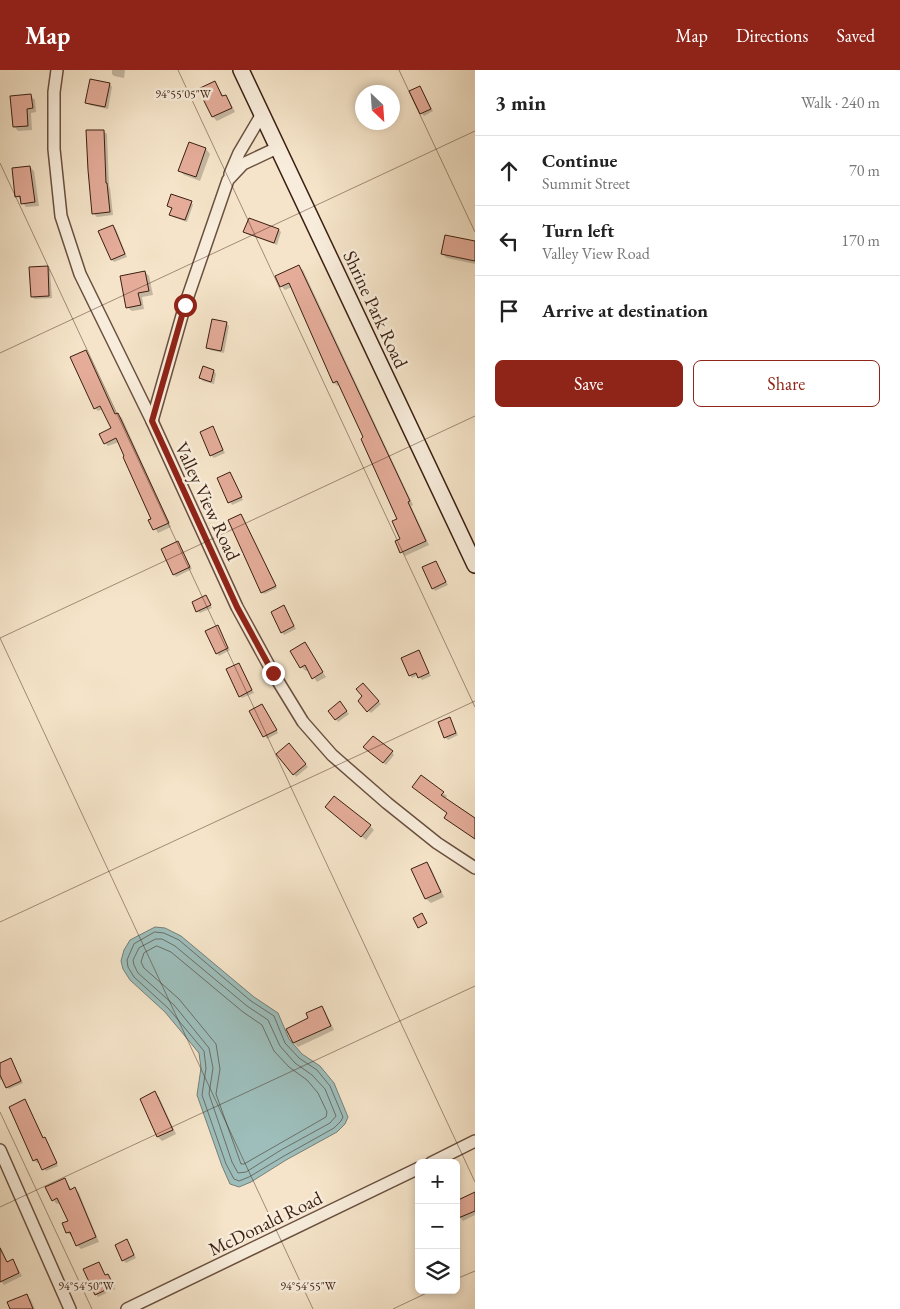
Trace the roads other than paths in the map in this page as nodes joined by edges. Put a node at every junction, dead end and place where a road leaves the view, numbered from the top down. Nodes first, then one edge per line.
1 (57, 70) edge
2 (241, 70) edge
3 (262, 114) junction
4 (277, 148) junction
5 (228, 180) junction
6 (152, 421) junction
7 (475, 564) edge
8 (475, 868) edge
9 (475, 1141) edge
10 (0, 1150) edge
11 (438, 1159) edge
12 (415, 1170) edge
13 (70, 1309) edge
14 (127, 1309) edge

1 - 6 street, Valley View Road
2 - 3 street, Shrine Park Road
3 - 4 street, Shrine Park Road
3 - 5 street
4 - 5 street
4 - 7 street, Shrine Park Road
5 - 6 street
6 - 8 street, Valley View Road
9 - 11 street
10 - 13 street
12 - 14 street, McDonald Road

